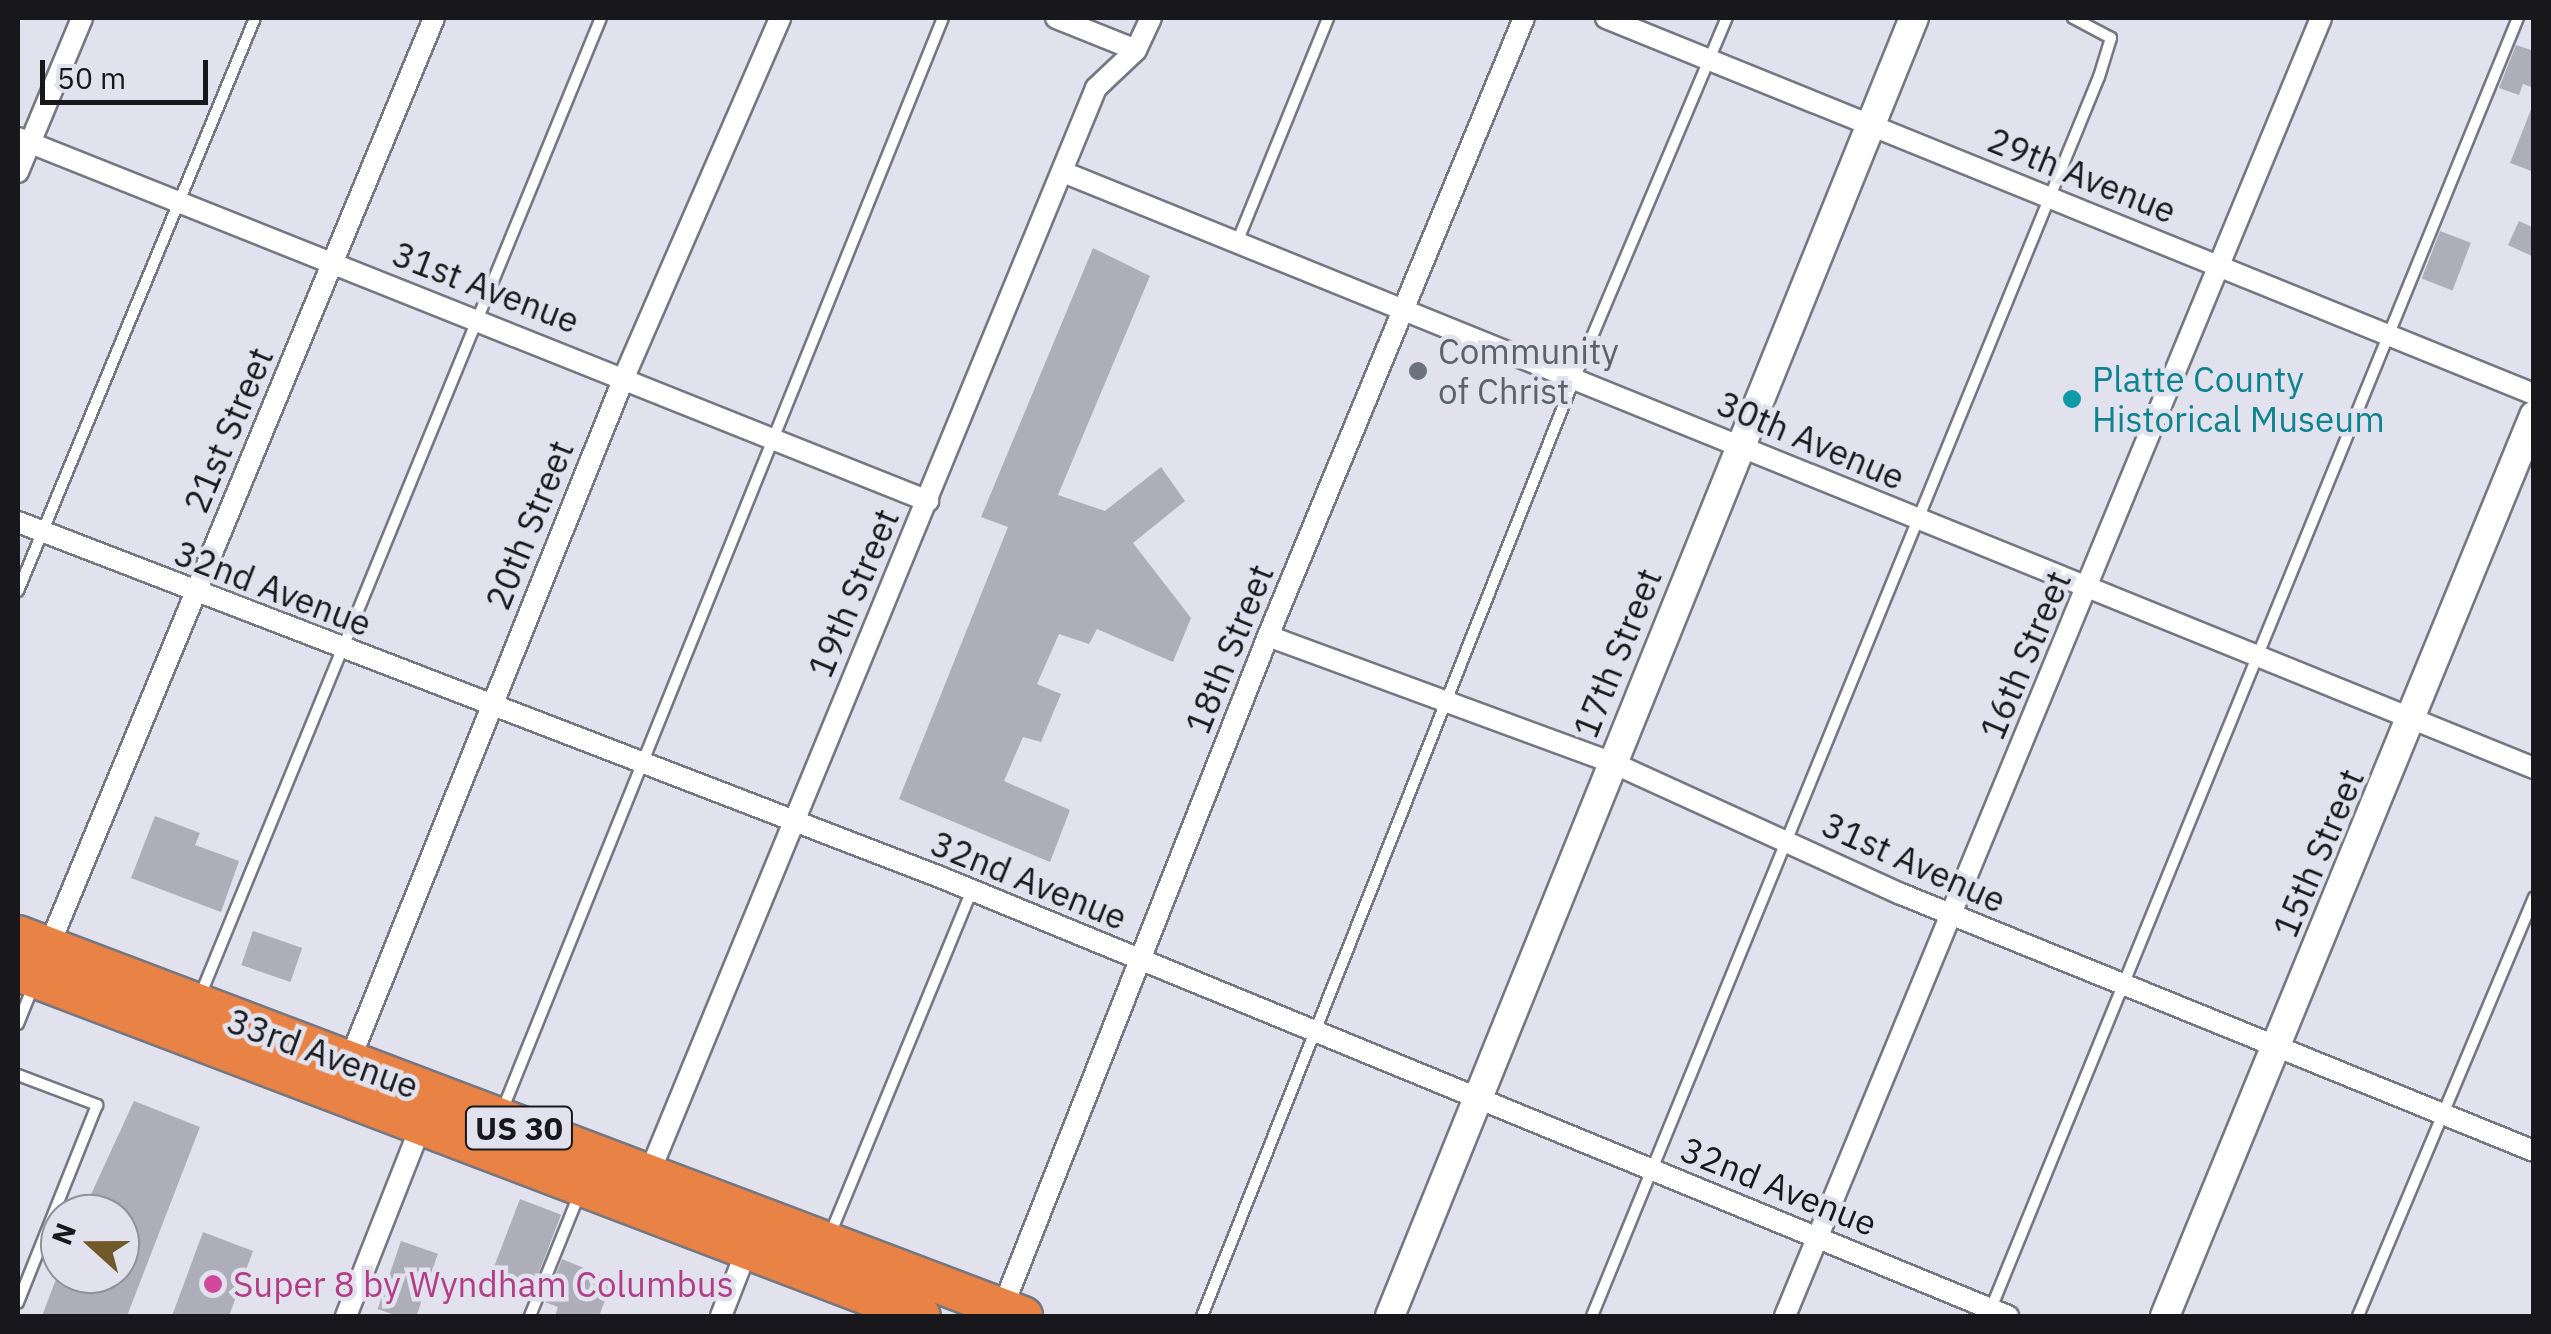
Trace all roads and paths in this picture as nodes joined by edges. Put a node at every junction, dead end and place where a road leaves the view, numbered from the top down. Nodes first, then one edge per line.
1 (82, 18) edge
2 (255, 18) edge
3 (434, 18) edge
4 (601, 18) edge
5 (780, 18) edge
6 (943, 18) edge
7 (1056, 18) edge
8 (1152, 18) edge
9 (1328, 18) edge
10 (1524, 18) edge
11 (1606, 18) edge
12 (1726, 18) edge
13 (1914, 18) edge
14 (2073, 18) edge
15 (2321, 18) edge
16 (2518, 18) edge
17 (1136, 50) junction
18 (1709, 58) junction
19 (1872, 124) junction
20 (23, 141) edge
21 (18, 172) edge
22 (1063, 172) junction
23 (2050, 196) junction
24 (180, 202) junction
25 (1238, 240) junction
26 (332, 262) junction
27 (2218, 266) junction
28 (1407, 308) junction
29 (474, 316) junction
30 (2389, 336) junction
31 (625, 375) junction
32 (1575, 377) junction
33 (2534, 394) edge
34 (2534, 416) edge
35 (772, 434) junction
36 (1741, 446) junction
37 (928, 501) junction
38 (1917, 520) junction
39 (18, 522) edge
40 (42, 532) junction
41 (2088, 590) junction
42 (18, 591) edge
43 (194, 593) junction
44 (1268, 636) junction
45 (340, 649) junction
46 (2259, 657) junction
47 (1444, 701) junction
48 (490, 707) junction
49 (2413, 722) junction
50 (1614, 763) junction
51 (639, 764) junction
52 (2534, 768) edge
53 (789, 822) junction
54 (1784, 841) junction
55 (972, 890) junction
56 (2534, 897) edge
57 (1951, 914) junction
58 (30, 958) edge
59 (1140, 960) junction
60 (2123, 986) junction
61 (196, 1006) junction
62 (18, 1024) edge
63 (1316, 1030) junction
64 (2276, 1048) junction
65 (349, 1062) junction
66 (18, 1075) edge
67 (1478, 1098) junction
68 (2443, 1113) junction
69 (499, 1120) junction
70 (421, 1126) junction
71 (2534, 1150) edge
72 (1650, 1169) junction
73 (582, 1188) junction
74 (642, 1192) junction
75 (753, 1234) junction
76 (1818, 1236) junction
77 (827, 1242) junction
78 (18, 1303) edge
79 (1013, 1313) edge
80 (1996, 1314) edge
81 (912, 1315) edge
82 (346, 1316) edge
83 (530, 1316) edge
84 (720, 1316) edge
85 (1202, 1316) edge
86 (1390, 1316) edge
87 (1592, 1316) edge
88 (1785, 1316) edge
89 (2165, 1316) edge
90 (2358, 1316) edge

1 - 20 street
2 - 24 lane
3 - 26 street, 21st Street
4 - 29 lane
5 - 31 street, 20th Street
6 - 35 lane
7 - 17 street
8 - 17 street, 19th Street
9 - 25 lane
10 - 28 street, 18th Street
11 - 18 street, 29th Avenue
12 - 18 lane
13 - 19 main road, 17th Street
14 - 23 lane
15 - 27 street, 16th Street
16 - 30 lane
17 - 22 street, 19th Street
18 - 19 street, 29th Avenue
18 - 32 lane
19 - 23 street, 29th Avenue
19 - 36 main road, 17th Street
20 - 21 street
20 - 24 street, 31st Avenue
22 - 25 street, 30th Avenue
22 - 37 street, 19th Street
23 - 27 street, 29th Avenue
23 - 38 lane
24 - 26 street, 31st Avenue
24 - 40 lane
25 - 28 street, 30th Avenue
26 - 29 street, 31st Avenue
26 - 43 street, 21st Street
27 - 30 street, 29th Avenue
27 - 41 street, 16th Street
28 - 32 street, 30th Avenue
28 - 44 street, 18th Street
29 - 31 street, 31st Avenue
29 - 45 lane
30 - 33 street, 29th Avenue
30 - 46 lane
31 - 35 street, 31st Avenue
31 - 48 street, 20th Street
32 - 36 street, 30th Avenue
32 - 47 lane
34 - 49 main road, 15th Street
35 - 37 street, 31st Avenue
35 - 51 lane
36 - 38 street, 30th Avenue
36 - 50 main road, 17th Street
37 - 53 street, 19th Street
38 - 41 street, 30th Avenue
38 - 54 lane
39 - 40 street, 32nd Avenue
40 - 42 lane
40 - 43 street, 32nd Avenue
41 - 46 street, 30th Avenue
41 - 57 street, 16th Street
43 - 45 street, 32nd Avenue
43 - 58 street, 21st Street
44 - 47 street, 31st Avenue
44 - 59 street, 18th Street
45 - 48 street, 32nd Avenue
45 - 61 lane
46 - 49 street, 30th Avenue
46 - 60 lane
47 - 50 street, 31st Avenue
47 - 63 lane
48 - 51 street, 32nd Avenue
48 - 65 street, 20th Street
49 - 52 street, 30th Avenue
49 - 64 main road, 15th Street
50 - 54 street, 31st Avenue
50 - 67 main road, 17th Street
51 - 53 street, 32nd Avenue
51 - 69 lane
53 - 55 street, 32nd Avenue
53 - 74 street, 19th Street
54 - 57 street, 31st Avenue
54 - 72 lane
55 - 59 street, 32nd Avenue
55 - 77 lane
56 - 68 lane
57 - 60 street, 31st Avenue
57 - 76 street, 16th Street
58 - 61 highway, 33rd Avenue / US 30
58 - 62 lane
58 - 70 highway, 33rd Avenue / US 30
59 - 63 street, 32nd Avenue
59 - 79 street, 18th Street
60 - 64 street, 31st Avenue
60 - 80 lane
61 - 65 highway, 33rd Avenue / US 30
63 - 67 street, 32nd Avenue
63 - 85 lane
64 - 68 street, 31st Avenue
64 - 89 main road, 15th Street
65 - 69 highway, 33rd Avenue / US 30
66 - 78 lane
67 - 72 street, 32nd Avenue
67 - 86 main road, 17th Street
68 - 71 street, 31st Avenue
68 - 90 lane
69 - 74 highway, 33rd Avenue / US 30
70 - 73 highway, 33rd Avenue / US 30
70 - 82 street
72 - 76 street, 32nd Avenue
72 - 87 lane
73 - 74 highway, 33rd Avenue / US 30
73 - 83 lane
74 - 75 highway, 33rd Avenue / US 30
75 - 77 highway, 33rd Avenue / US 30
75 - 81 highway, 33rd Avenue / US 30
75 - 84 street
76 - 80 street, 32nd Avenue
76 - 88 street, 16th Street
77 - 79 highway, 33rd Avenue / US 30

